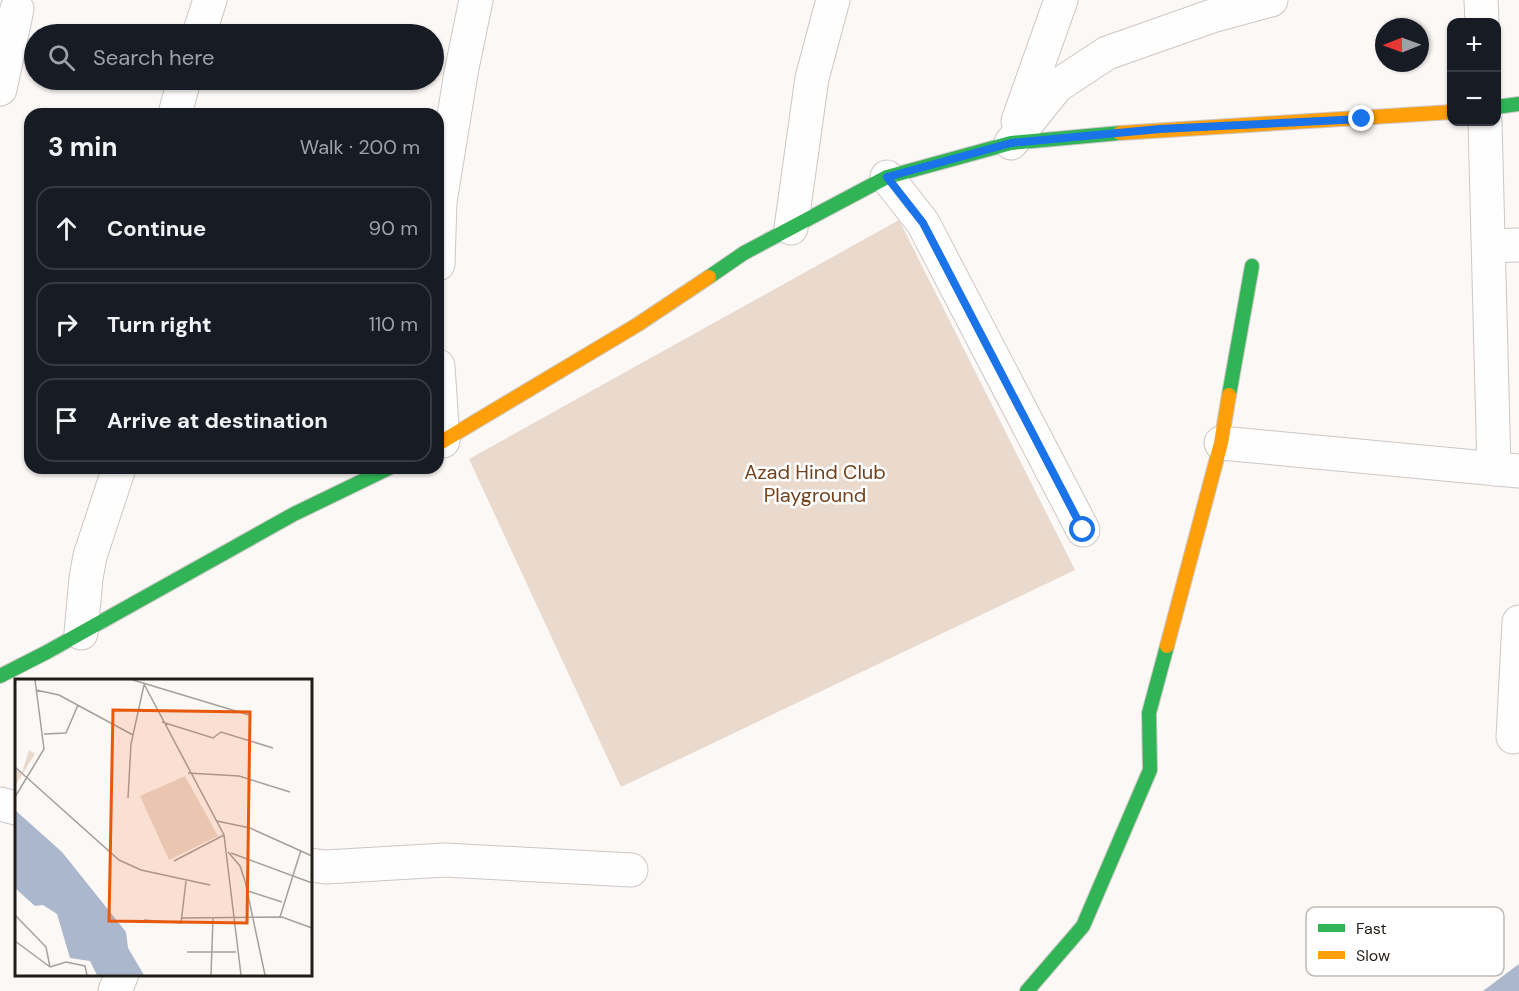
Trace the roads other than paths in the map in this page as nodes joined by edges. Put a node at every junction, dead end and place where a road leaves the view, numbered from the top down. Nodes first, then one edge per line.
1 (210, 0) edge
2 (476, 0) edge
3 (833, 0) edge
4 (1061, 0) edge
5 (1271, 0) edge
6 (1481, 0) edge
7 (17, 9) dead end
8 (1482, 18) edge
9 (202, 24) edge
10 (0, 90) edge
11 (181, 90) edge
12 (1519, 104) edge
13 (1501, 106) edge
14 (177, 108) edge
15 (1447, 112) edge
16 (1486, 126) edge
17 (1011, 143) junction
18 (444, 177) edge
19 (887, 177) junction
20 (791, 228) junction
21 (1504, 246) edge
22 (1252, 266) dead end
23 (444, 441) edge
24 (1221, 443) junction
25 (1507, 470) edge
26 (117, 474) edge
27 (377, 474) edge
28 (1083, 530) dead end
29 (1519, 622) edge
30 (81, 633) junction
31 (0, 676) edge
32 (1513, 737) dead end
33 (0, 804) edge
34 (15, 808) edge
35 (312, 865) edge
36 (631, 870) dead end
37 (122, 976) edge
38 (115, 991) edge
39 (1027, 991) edge

1 - 9 street
2 - 18 street
3 - 20 street
4 - 17 street
5 - 17 street
6 - 8 street
7 - 10 street
11 - 14 street
12 - 13 street
15 - 17 street
16 - 21 street
17 - 19 street
19 - 20 street
19 - 28 street
20 - 23 street
21 - 25 street
22 - 24 street
24 - 25 street
24 - 39 street
26 - 30 street
27 - 30 street
29 - 32 street
30 - 31 street
33 - 34 street
35 - 36 street
37 - 38 street

